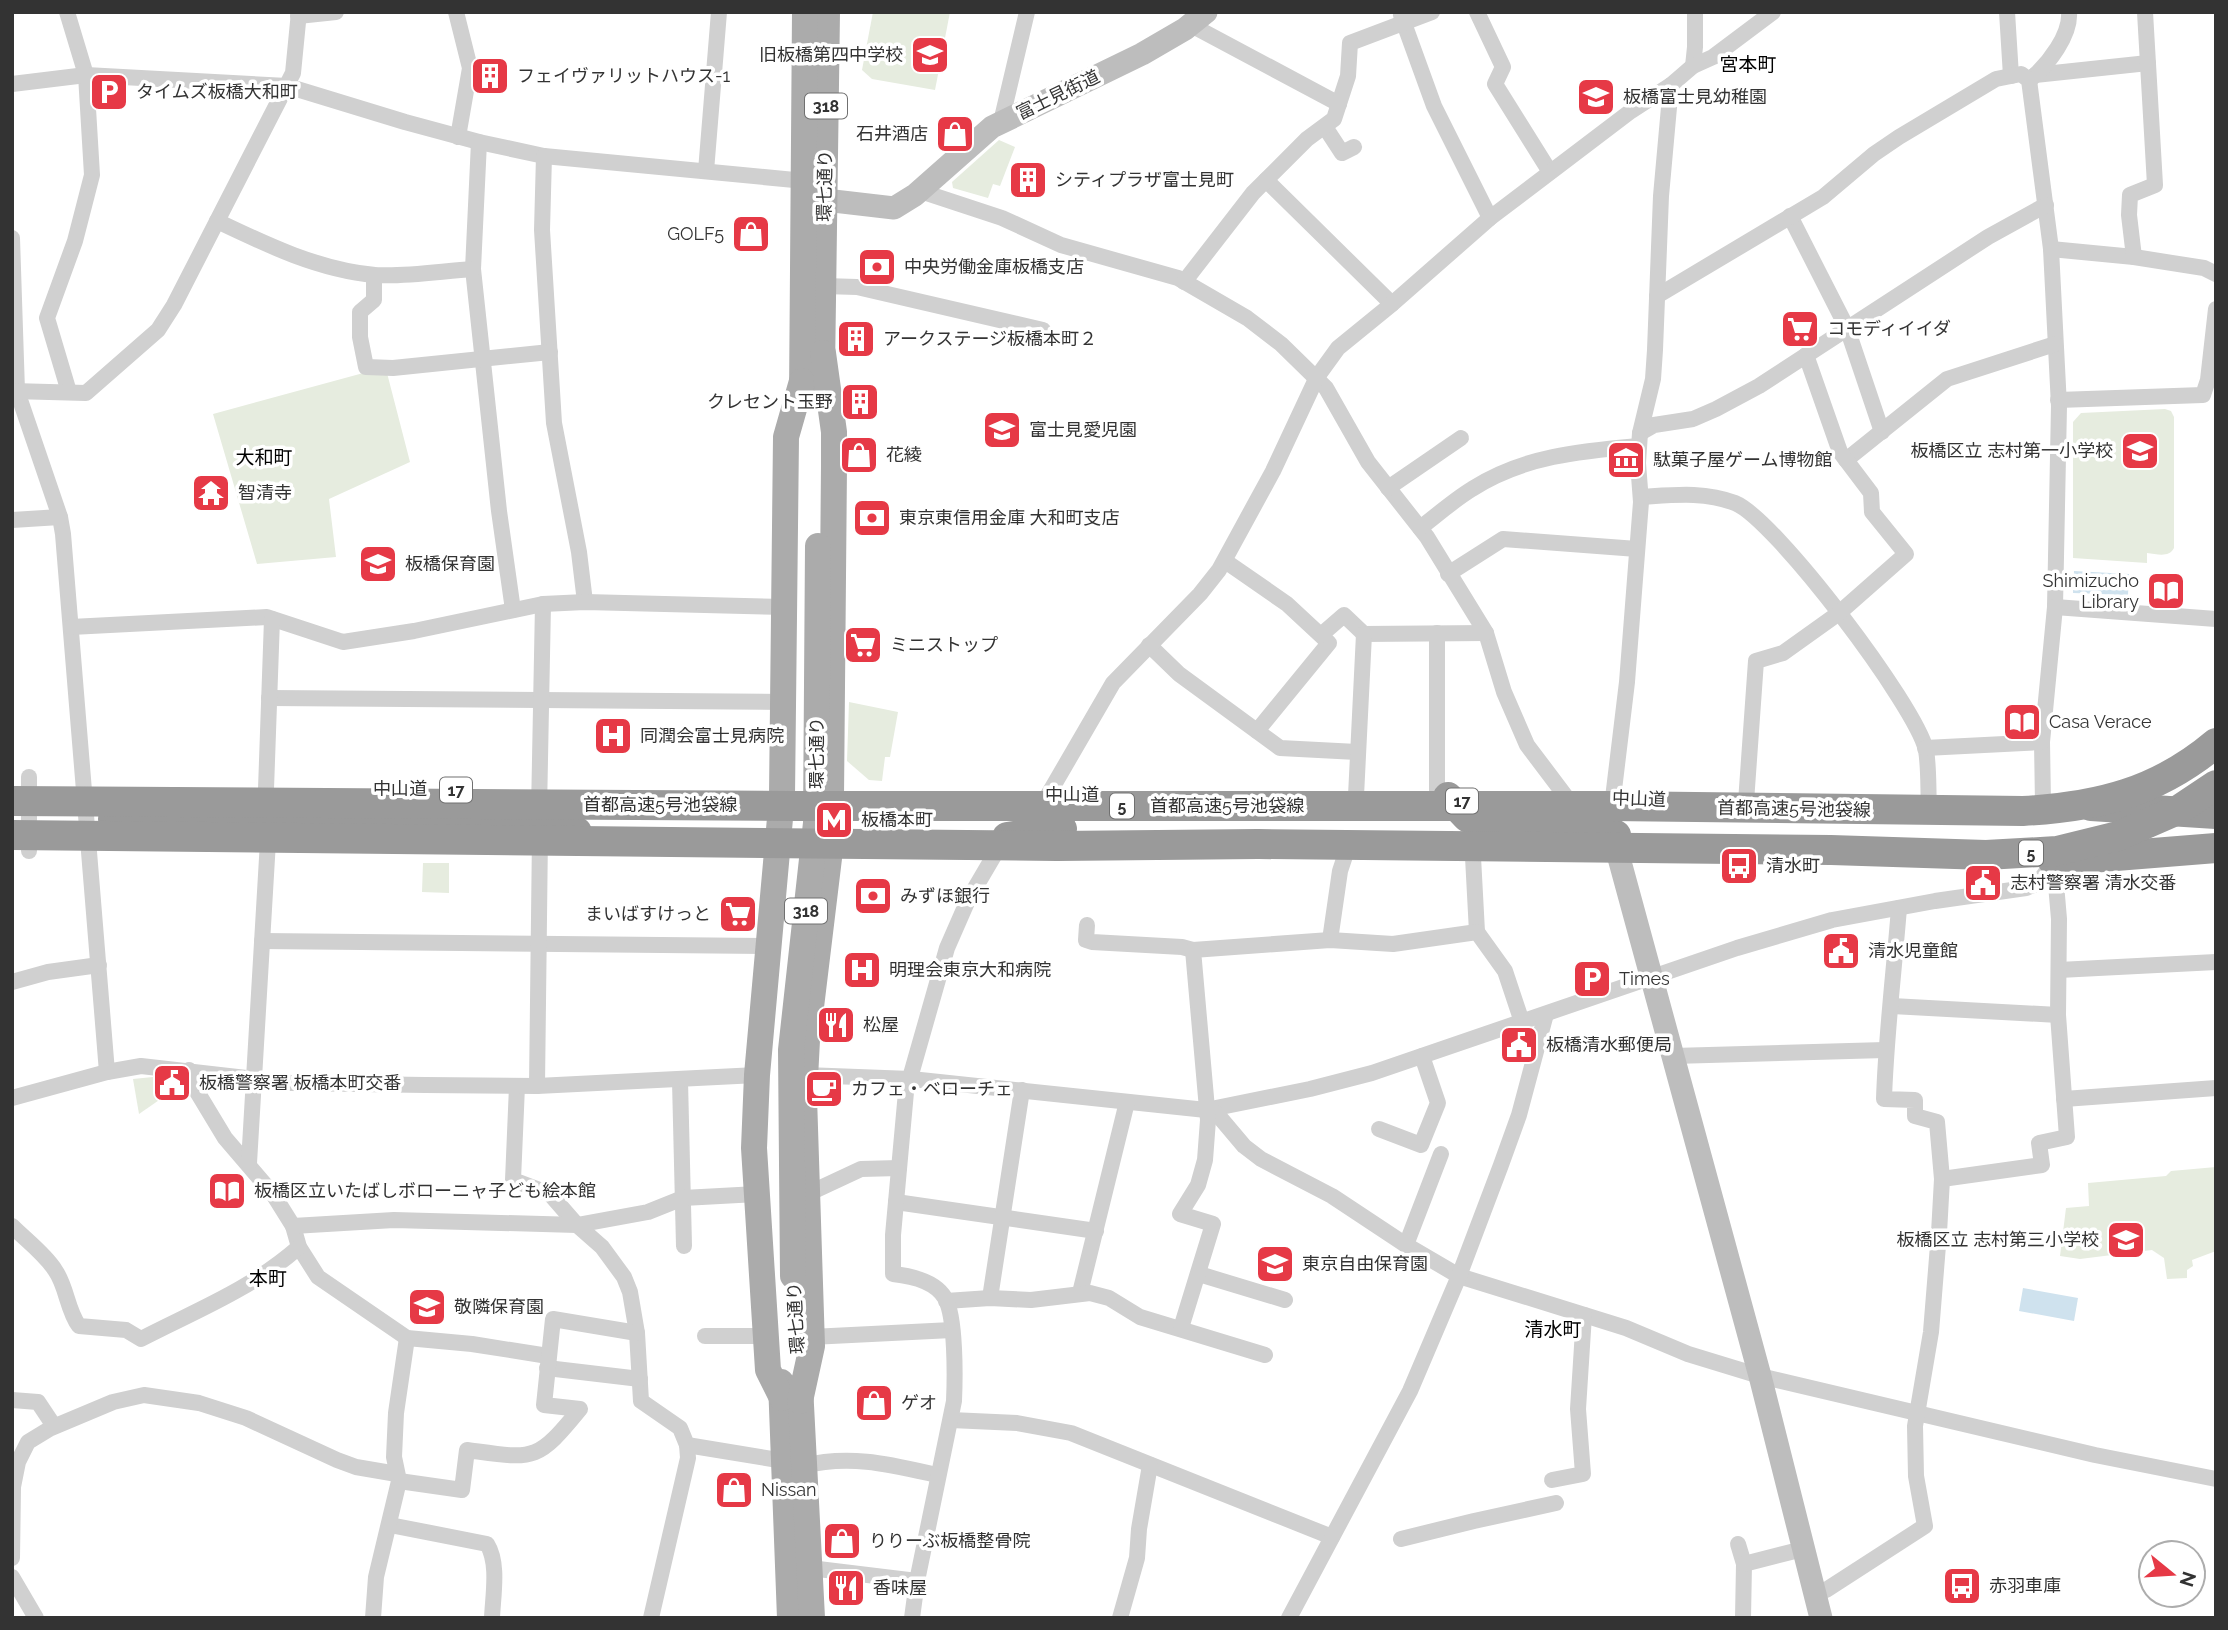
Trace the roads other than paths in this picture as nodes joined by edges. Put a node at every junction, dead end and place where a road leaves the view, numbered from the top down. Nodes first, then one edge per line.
1 (67, 12) edge
2 (337, 12) edge
3 (456, 12) edge
4 (719, 12) edge
5 (805, 12) edge
6 (827, 12) edge
7 (1027, 12) edge
8 (1432, 12) edge
9 (1477, 12) edge
10 (1695, 12) edge
11 (1773, 12) edge
12 (2007, 12) edge
13 (2069, 12) edge
14 (2145, 12) edge
15 (298, 14) edge
16 (1402, 17) edge
17 (1198, 18) edge
18 (2148, 63) junction
19 (1693, 66) junction
20 (86, 75) junction
21 (2011, 76) junction
22 (2032, 78) junction
23 (12, 84) edge
24 (1671, 85) junction
25 (287, 86) junction
26 (1339, 104) junction
27 (1001, 122) junction
28 (1325, 127) junction
29 (458, 137) junction
30 (479, 142) junction
31 (1353, 147) dead end
32 (544, 156) junction
33 (706, 171) junction
34 (1550, 172) junction
35 (1265, 180) junction
36 (805, 181) junction
37 (920, 191) junction
38 (825, 200) junction
39 (2046, 205) junction
40 (1790, 216) junction
41 (1490, 218) junction
42 (217, 221) junction
43 (12, 238) edge
44 (2051, 249) junction
45 (2134, 257) junction
46 (13, 262) edge
47 (473, 270) junction
48 (2216, 274) edge
49 (374, 275) junction
50 (1184, 282) junction
51 (824, 286) junction
52 (1657, 296) junction
53 (1392, 304) junction
54 (2216, 309) edge
55 (1847, 328) junction
56 (1043, 330) dead end
57 (2055, 344) junction
58 (550, 352) junction
59 (822, 353) junction
60 (1806, 355) junction
61 (482, 360) junction
62 (1317, 377) junction
63 (802, 381) junction
64 (15, 391) edge
65 (69, 392) junction
66 (2059, 400) junction
67 (1882, 432) junction
68 (1461, 438) dead end
69 (1640, 440) junction
70 (1846, 460) junction
71 (1388, 488) junction
72 (1641, 498) junction
73 (60, 517) junction
74 (12, 520) edge
75 (1420, 528) junction
76 (811, 546) junction
77 (1637, 549) junction
78 (1225, 561) junction
79 (1448, 574) junction
80 (585, 601) junction
81 (542, 604) junction
82 (786, 607) junction
83 (2055, 607) junction
84 (513, 610) junction
85 (1839, 613) junction
86 (272, 619) junction
87 (2216, 619) edge
88 (71, 627) junction
89 (1437, 633) junction
90 (1486, 633) junction
91 (1364, 634) junction
92 (1321, 635) junction
93 (1149, 645) junction
94 (269, 698) junction
95 (542, 700) junction
96 (784, 702) junction
97 (2216, 726) edge
98 (1257, 731) junction
99 (2042, 742) junction
100 (2216, 743) edge
101 (1926, 748) junction
102 (1357, 752) junction
103 (20, 782) edge
104 (2216, 785) edge
105 (83, 787) junction
106 (266, 789) junction
107 (539, 790) junction
108 (1048, 795) junction
109 (782, 796) junction
110 (901, 796) junction
111 (1356, 796) junction
112 (831, 797) junction
113 (1442, 797) junction
114 (1567, 798) junction
115 (1613, 798) junction
116 (1746, 802) junction
117 (2044, 806) junction
118 (1929, 808) junction
119 (18, 810) edge
120 (2216, 814) edge
121 (532, 831) junction
122 (268, 841) junction
123 (1617, 841) junction
124 (18, 842) edge
125 (89, 842) junction
126 (2216, 848) edge
127 (779, 850) junction
128 (830, 850) junction
129 (1831, 850) junction
130 (905, 852) junction
131 (995, 853) junction
132 (1345, 856) junction
133 (1473, 857) junction
134 (2054, 861) junction
135 (1899, 908) junction
136 (1087, 925) dead end
137 (1477, 932) junction
138 (1330, 940) junction
139 (262, 941) junction
140 (539, 944) junction
141 (769, 946) junction
142 (1193, 950) junction
143 (2216, 962) edge
144 (99, 965) junction
145 (2059, 970) junction
146 (1652, 978) junction
147 (12, 982) edge
148 (1892, 1006) junction
149 (1546, 1014) junction
150 (2059, 1015) junction
151 (1522, 1022) junction
152 (1885, 1051) junction
153 (1422, 1056) junction
154 (1673, 1056) junction
155 (189, 1070) junction
156 (107, 1072) junction
157 (805, 1074) junction
158 (757, 1075) junction
159 (253, 1077) junction
160 (911, 1079) junction
161 (680, 1081) junction
162 (517, 1086) junction
163 (537, 1086) junction
164 (2216, 1088) edge
165 (1022, 1090) junction
166 (12, 1098) edge
167 (2064, 1099) junction
168 (1127, 1102) junction
169 (1206, 1110) junction
170 (1379, 1129) dead end
171 (1441, 1154) dead end
172 (249, 1163) junction
173 (899, 1168) junction
174 (1942, 1179) junction
175 (806, 1190) junction
176 (757, 1194) junction
177 (683, 1198) junction
178 (896, 1202) junction
179 (1004, 1217) junction
180 (577, 1225) junction
181 (12, 1226) edge
182 (293, 1226) junction
183 (1096, 1231) junction
184 (1406, 1245) junction
185 (684, 1246) dead end
186 (299, 1247) junction
187 (1199, 1274) junction
188 (1459, 1276) junction
189 (1080, 1293) junction
190 (990, 1298) junction
191 (1285, 1300) dead end
192 (946, 1301) junction
193 (1584, 1315) junction
194 (1181, 1328) junction
195 (951, 1330) junction
196 (637, 1333) junction
197 (705, 1336) dead end
198 (765, 1336) junction
199 (811, 1337) junction
200 (407, 1338) junction
201 (1265, 1355) dead end
202 (548, 1362) junction
203 (1760, 1376) junction
204 (640, 1379) junction
205 (791, 1399) junction
206 (12, 1400) edge
207 (1918, 1414) junction
208 (951, 1420) junction
209 (54, 1426) junction
210 (687, 1445) junction
211 (794, 1463) junction
212 (1150, 1465) junction
213 (937, 1475) junction
214 (398, 1478) junction
215 (2216, 1479) edge
216 (1552, 1480) dead end
217 (1556, 1503) dead end
218 (390, 1525) junction
219 (1332, 1537) junction
220 (1401, 1539) dead end
221 (1738, 1544) dead end
222 (1803, 1549) junction
223 (12, 1558) edge
224 (1744, 1564) junction
225 (810, 1568) junction
226 (12, 1577) edge
227 (917, 1581) junction
228 (1814, 1593) junction
229 (36, 1618) edge
230 (373, 1618) edge
231 (492, 1618) edge
232 (651, 1618) edge
233 (790, 1618) edge
234 (812, 1618) edge
235 (912, 1618) edge
236 (1120, 1618) edge
237 (1289, 1618) edge
238 (1743, 1618) edge
239 (1821, 1618) edge

1 - 20 street
2 - 15 street
3 - 29 street
4 - 33 street
5 - 36 main road, 環七通り / 318
6 - 38 main road, 環七通り / 318
7 - 27 street
8 - 16 street
9 - 34 street
10 - 19 street
11 - 19 street
12 - 21 street
13 - 22 street
14 - 18 street
15 - 25 street
16 - 26 street
16 - 41 street
17 - 26 street
17 - 27 street, 富士見街道
18 - 22 street
18 - 45 street
19 - 24 street
20 - 23 street
20 - 25 street
20 - 65 street
21 - 22 street
21 - 40 street
22 - 39 street
24 - 34 street
24 - 52 street
25 - 29 street
25 - 42 street
26 - 28 street
27 - 37 street, 富士見街道
28 - 31 street
28 - 35 street
29 - 30 street
30 - 32 street
30 - 47 street
32 - 33 street
32 - 58 street
33 - 36 street
34 - 41 street
35 - 50 street
35 - 53 street
36 - 38 street
36 - 63 main road, 環七通り / 318
37 - 38 street, 富士見街道
37 - 50 street
38 - 51 main road, 環七通り / 318
39 - 44 street
39 - 55 street
40 - 52 street
40 - 55 street
41 - 53 street
42 - 49 street
42 - 65 street
43 - 46 street
44 - 45 street
44 - 57 street
45 - 48 street
46 - 64 street
47 - 49 street
47 - 61 street
49 - 61 street
50 - 62 street
51 - 56 street
51 - 59 main road, 環七通り / 318
52 - 69 street
53 - 62 street
54 - 66 street
55 - 60 street
55 - 67 street
57 - 66 street
57 - 67 street
58 - 61 street
58 - 80 street
59 - 76 main road, 環七通り / 318
59 - 112 main road
60 - 69 street
60 - 70 street
61 - 84 street
62 - 71 street
62 - 78 street
63 - 76 main road, 環七通り / 318
63 - 82 main road
64 - 65 street
64 - 73 street
66 - 83 street
67 - 70 street
68 - 71 street
69 - 72 street
69 - 75 street
70 - 85 street
71 - 75 street
72 - 77 street
72 - 85 street
73 - 74 street
73 - 88 street
75 - 79 street
76 - 205 main road, 環七通り / 318, bridge
77 - 79 street
77 - 115 street
78 - 92 street
78 - 93 street
79 - 90 street
80 - 81 street
80 - 82 street
81 - 84 street
81 - 95 street
82 - 96 main road
83 - 87 street
83 - 99 street
84 - 86 street
85 - 101 street
85 - 116 street
86 - 88 street
86 - 94 street
88 - 105 street
89 - 90 street
89 - 91 street
89 - 113 street
90 - 114 street
91 - 92 street
91 - 102 street
92 - 98 street
93 - 98 street
93 - 108 street
94 - 95 street
94 - 106 street
95 - 96 street
95 - 107 street
96 - 109 main road
97 - 117 street
98 - 102 street
99 - 101 street
99 - 117 street
100 - 117 highway, 首都高速5号池袋線 / 5, bridge
101 - 118 street
102 - 111 street
103 - 105 highway, 中山道 / 17
103 - 124 street, bridge
104 - 129 highway, 首都高速5号池袋線 / 5, bridge
105 - 106 highway, 中山道 / 17
105 - 119 highway
105 - 125 street
106 - 107 highway, 中山道 / 17
107 - 109 highway, 中山道 / 17
107 - 121 street
108 - 110 highway, 中山道 / 17
108 - 111 highway, 中山道 / 17
109 - 112 highway, 中山道 / 17
109 - 127 main road
110 - 112 highway, 中山道 / 17
110 - 117 highway, 17, bridge
111 - 113 highway, 中山道 / 17
112 - 128 main road
113 - 114 highway, 中山道 / 17
113 - 123 highway
114 - 115 highway, 中山道 / 17
115 - 116 highway, 中山道 / 17
115 - 123 street
116 - 118 highway, 中山道 / 17
117 - 118 highway, 中山道 / 17
117 - 119 highway, 首都高速5号池袋線 / 5, bridge
117 - 120 highway, 中山道 / 17
119 - 121 highway
121 - 122 highway
121 - 127 highway
121 - 140 street
122 - 125 highway
122 - 139 street
123 - 133 highway
123 - 134 highway
123 - 146 street
124 - 125 highway
124 - 129 highway, 首都高速5号池袋線 / 5, bridge
125 - 144 street
126 - 134 highway
127 - 128 highway
127 - 141 main road
128 - 130 highway
128 - 157 main road
129 - 130 highway, 5
130 - 131 highway
131 - 132 highway
131 - 160 street
132 - 133 highway
132 - 138 street
133 - 137 street
134 - 135 street
134 - 145 street
135 - 146 street
135 - 148 street
136 - 142 street
137 - 138 street
137 - 151 street
138 - 142 street
139 - 140 street
139 - 159 street
140 - 141 street
140 - 163 street
141 - 158 main road
142 - 169 street
143 - 145 street
144 - 147 street
144 - 156 street
145 - 150 street
146 - 149 street
146 - 154 street
148 - 150 street
148 - 152 street
149 - 151 street
149 - 188 street
150 - 167 street
151 - 153 street
152 - 154 street
152 - 174 street
153 - 169 street
153 - 170 street
154 - 203 street
155 - 156 street
155 - 159 street
155 - 172 street
156 - 166 street
157 - 160 street
157 - 175 main road
158 - 161 street
158 - 176 main road
159 - 162 street
159 - 172 street
160 - 165 street
160 - 173 street
161 - 163 street
161 - 177 street
162 - 163 street
162 - 180 street
164 - 167 street
165 - 168 street
165 - 179 street
167 - 174 street
168 - 169 street
168 - 183 street
169 - 184 street
169 - 187 street
171 - 184 street
172 - 182 street
173 - 175 street
173 - 178 street
174 - 207 street
175 - 199 main road
176 - 177 street
176 - 198 main road
177 - 180 street
177 - 185 street
178 - 179 street
178 - 192 street
179 - 183 street
179 - 190 street
180 - 182 street
180 - 196 street
181 - 186 street
182 - 186 street
183 - 189 street
184 - 188 street
186 - 200 street
187 - 191 street
187 - 194 street
188 - 193 street
188 - 219 street
189 - 190 street
189 - 194 street
190 - 192 street
192 - 195 street
193 - 203 street
193 - 216 street
194 - 201 street
195 - 199 street
195 - 208 street
196 - 202 street
196 - 204 street
197 - 198 street
198 - 205 main road
199 - 205 main road
200 - 202 street
200 - 214 street
202 - 204 street
202 - 214 street
203 - 207 street
203 - 222 street
204 - 210 street
205 - 211 main road, 環七通り / 318
206 - 209 street
207 - 215 street
207 - 228 street
208 - 212 street
208 - 213 street
209 - 214 street
209 - 223 street
210 - 211 street
210 - 232 street
211 - 213 street
211 - 225 main road, 環七通り / 318
211 - 233 main road, 環七通り / 318
212 - 219 street
212 - 236 street
213 - 227 street
214 - 218 street
217 - 220 street
218 - 230 street
218 - 231 street
219 - 237 street
221 - 224 street
222 - 224 street
222 - 228 street
224 - 238 street
225 - 227 street
225 - 234 main road, 環七通り / 318
226 - 229 street
227 - 235 street
228 - 239 street

